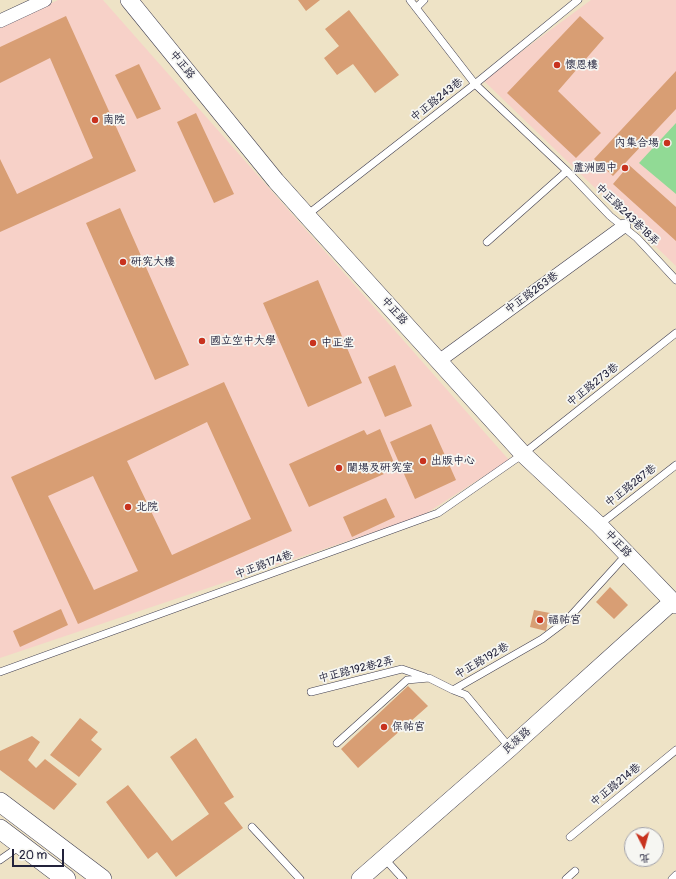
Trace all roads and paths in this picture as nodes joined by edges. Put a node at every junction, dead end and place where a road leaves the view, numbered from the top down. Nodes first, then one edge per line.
1 (45, 0) edge
2 (129, 0) edge
3 (410, 0) edge
4 (424, 0) edge
5 (578, 0) edge
6 (416, 8) junction
7 (0, 20) edge
8 (475, 84) junction
9 (567, 171) junction
10 (307, 215) junction
11 (624, 226) junction
12 (487, 242) dead end
13 (676, 280) edge
14 (676, 333) edge
15 (439, 361) junction
16 (523, 454) junction
17 (676, 465) edge
18 (599, 525) junction
19 (627, 554) junction
20 (675, 602) edge
21 (0, 672) edge
22 (428, 678) junction
23 (453, 690) junction
24 (311, 692) dead end
25 (337, 743) dead end
26 (510, 748) junction
27 (676, 750) edge
28 (0, 802) edge
29 (252, 826) dead end
30 (0, 829) edge
31 (570, 837) dead end
32 (22, 845) junction
33 (384, 858) junction
34 (0, 860) edge
35 (575, 871) dead end
36 (676, 875) edge
37 (66, 879) edge
38 (102, 879) edge
39 (300, 879) edge
40 (360, 879) edge
41 (403, 879) edge
42 (566, 879) edge
43 (672, 879) edge

1 - 7 street
2 - 10 street, 中正路
3 - 6 lane, 中正路243巷18弄
4 - 6 lane
5 - 8 lane, 中正路243巷
6 - 8 lane, 中正路243巷18弄
8 - 9 lane, 中正路243巷18弄
8 - 10 lane, 中正路243巷
9 - 11 lane, 中正路243巷18弄
9 - 12 lane
10 - 15 street, 中正路
11 - 13 lane, 中正路243巷18弄
11 - 15 street, 中正路263巷
14 - 16 lane, 中正路273巷
15 - 16 street, 中正路
16 - 18 street, 中正路
16 - 21 lane, 中正路174巷
17 - 18 lane, 中正路287巷
18 - 19 street, 中正路
19 - 20 street, 中正路
19 - 23 lane, 中正路192巷
20 - 26 street, 民族路
22 - 23 lane, 中正路192巷
22 - 24 lane, 中正路192巷2弄
22 - 25 lane
23 - 26 lane
26 - 33 street, 民族路
27 - 31 lane, 中正路214巷
28 - 38 main road
29 - 39 lane
30 - 32 main road
32 - 34 lane
32 - 37 main road
33 - 40 street, 民族路
33 - 41 lane
35 - 42 lane
36 - 43 lane

